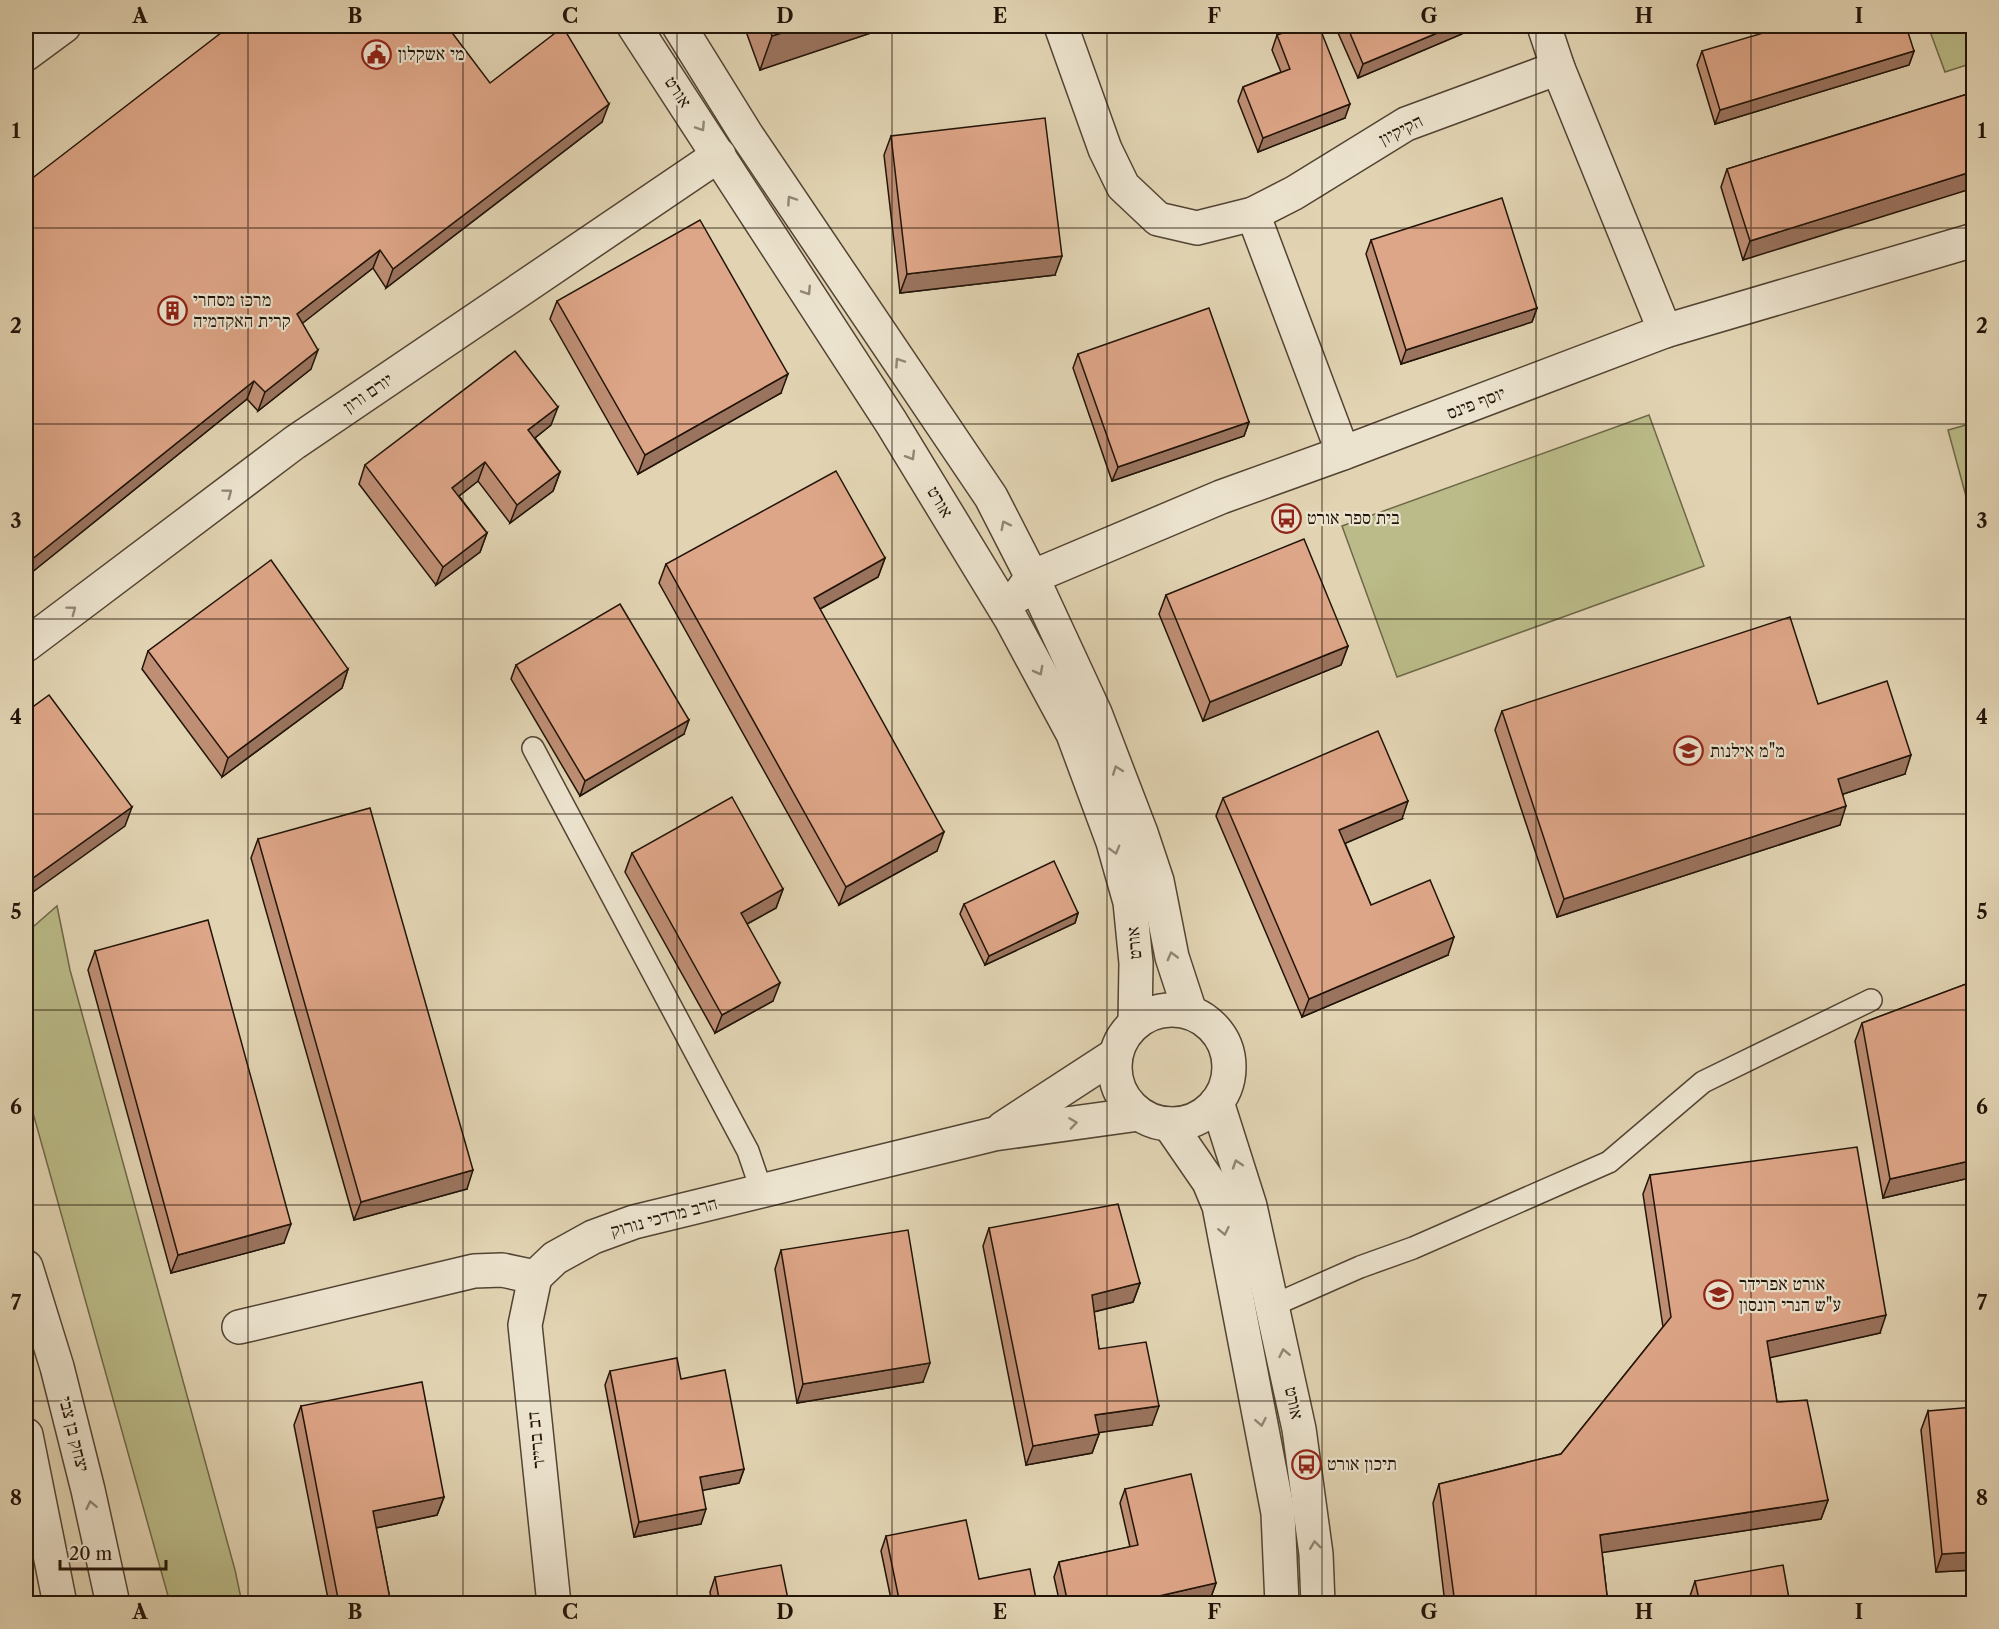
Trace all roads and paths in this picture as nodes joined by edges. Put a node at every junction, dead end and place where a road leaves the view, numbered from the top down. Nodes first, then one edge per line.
1 (64, 26) edge
2 (634, 26) edge
3 (680, 26) edge
4 (1061, 26) edge
5 (1544, 26) edge
6 (26, 54) edge
7 (1558, 68) junction
8 (719, 155) junction
9 (1253, 214) junction
10 (1974, 240) edge
11 (1665, 331) junction
12 (1343, 453) junction
13 (1032, 577) junction
14 (1011, 619) junction
15 (26, 645) edge
16 (532, 748) dead end
17 (1871, 1000) dead end
18 (1190, 1012) junction
19 (1135, 1023) junction
20 (1115, 1055) junction
21 (1217, 1102) junction
22 (1138, 1114) junction
23 (1169, 1124) junction
24 (994, 1134) junction
25 (762, 1192) junction
26 (26, 1267) edge
27 (535, 1277) junction
28 (1274, 1305) junction
29 (239, 1327) dead end
30 (26, 1435) edge
31 (60, 1604) edge
32 (113, 1604) edge
33 (554, 1604) edge
34 (1282, 1604) edge
35 (1318, 1604) edge

1 - 6 street
2 -> 8 street, אורט
13 -> 3 street, אורט
4 - 9 street, הקיקיון
5 - 7 street
7 - 9 street, הקיקיון
7 - 11 street
8 -> 14 street, אורט
15 -> 8 street, יורם ורון
9 - 12 street
10 - 11 street, יוסף פינס
11 - 12 street, יוסף פינס
12 - 13 street, יוסף פינס
13 - 14 street
18 -> 13 street, אורט
14 -> 19 street, אורט
16 - 25 lane
17 - 28 lane
18 - 19 street
18 - 21 street
19 - 20 street
20 - 22 street
20 - 24 street, הרב מרדכי נורוק
21 - 23 street
28 -> 21 street, אורט
22 - 23 street
24 -> 22 street, הרב מרדכי נורוק
23 -> 34 street, אורט
24 - 25 street, הרב מרדכי נורוק
25 - 27 street, הרב מרדכי נורוק
32 -> 26 street, יצחק בן צבי
27 - 29 street
27 - 33 street, דב ברייר
35 -> 28 street, אורט
30 - 31 street

